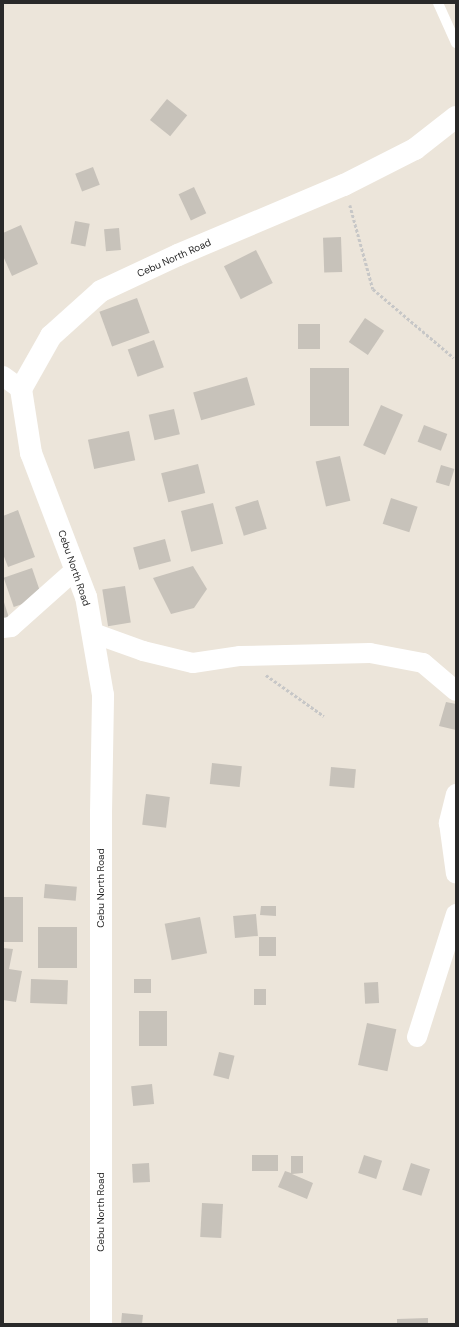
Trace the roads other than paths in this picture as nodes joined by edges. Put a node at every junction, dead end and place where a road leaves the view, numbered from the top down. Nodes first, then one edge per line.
1 (438, 3) edge
2 (456, 43) edge
3 (456, 117) edge
4 (3, 376) edge
5 (21, 389) junction
6 (76, 569) junction
7 (3, 628) edge
8 (93, 633) junction
9 (456, 692) edge
10 (456, 794) edge
11 (456, 874) edge
12 (456, 914) edge
13 (417, 1037) dead end
14 (101, 1324) edge

1 - 2 lane
3 - 5 main road, Cebu North Road
4 - 5 street
5 - 6 main road, Cebu North Road
6 - 7 street
6 - 8 main road, Cebu North Road
8 - 9 street
8 - 14 main road, Cebu North Road
10 - 11 street
12 - 13 street

